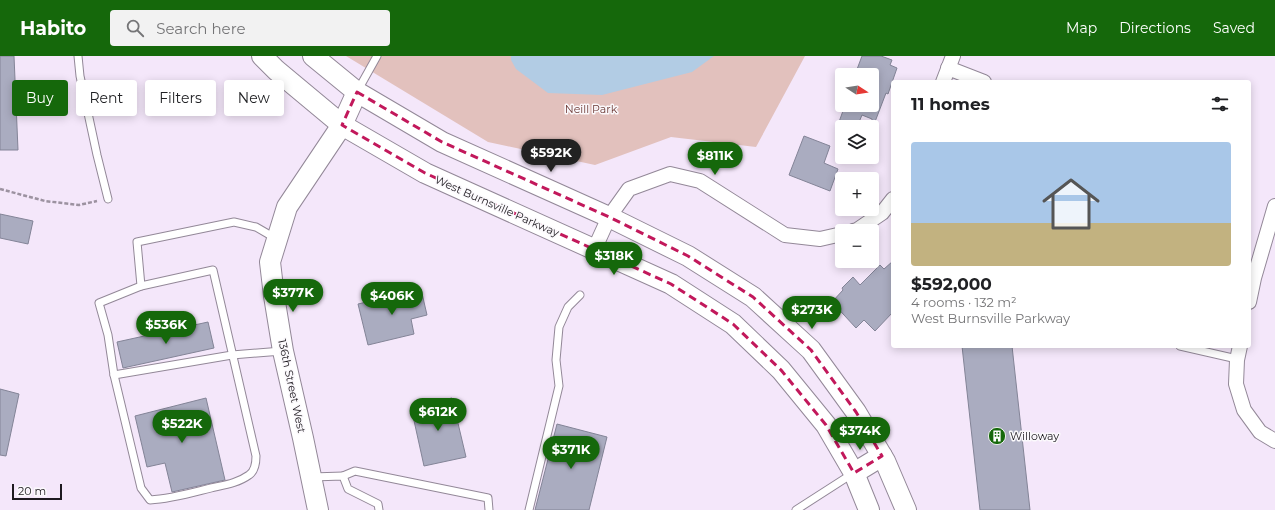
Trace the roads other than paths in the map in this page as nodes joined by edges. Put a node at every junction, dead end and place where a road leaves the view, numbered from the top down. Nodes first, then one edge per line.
1 (78, 56) edge
2 (262, 56) edge
3 (312, 56) edge
4 (377, 56) edge
5 (951, 62) edge
6 (944, 80) edge
7 (981, 80) edge
8 (357, 92) junction
9 (342, 125) junction
10 (108, 199) road end
11 (891, 202) edge
12 (1275, 206) edge
13 (609, 217) junction
14 (866, 224) edge
15 (835, 236) edge
16 (277, 239) junction
17 (594, 250) junction
18 (141, 286) junction
19 (1251, 292) edge
20 (580, 295) dead end
21 (1200, 348) edge
22 (283, 351) junction
23 (1239, 352) edge
24 (232, 355) junction
25 (114, 375) junction
26 (1275, 441) edge
27 (882, 456) junction
28 (854, 472) junction
29 (343, 476) junction
30 (312, 477) junction
31 (318, 510) edge
32 (379, 510) edge
33 (490, 510) edge
34 (529, 510) edge
35 (796, 510) edge
36 (869, 510) edge
37 (906, 510) edge

1 - 10 lane
2 - 9 street, West Burnsville Parkway
3 - 8 street
4 - 8 lane
5 - 6 street
5 - 7 street
8 - 9 street, 136th Street West
8 - 13 street
9 - 16 street, 136th Street West
9 - 17 street, West Burnsville Parkway
11 - 14 street
12 - 19 street
13 - 15 street
13 - 17 street
13 - 27 street
16 - 18 lane
16 - 22 street, 136th Street West
17 - 28 street, West Burnsville Parkway
18 - 24 lane
18 - 25 lane
20 - 34 lane
21 - 23 lane
22 - 24 lane
22 - 30 street, 136th Street West
23 - 26 street
24 - 25 lane
24 - 25 lane
27 - 28 street
27 - 37 street
28 - 35 lane
28 - 36 street, West Burnsville Parkway
29 - 30 lane
29 - 32 lane
29 - 33 lane
30 - 31 street, 136th Street West

